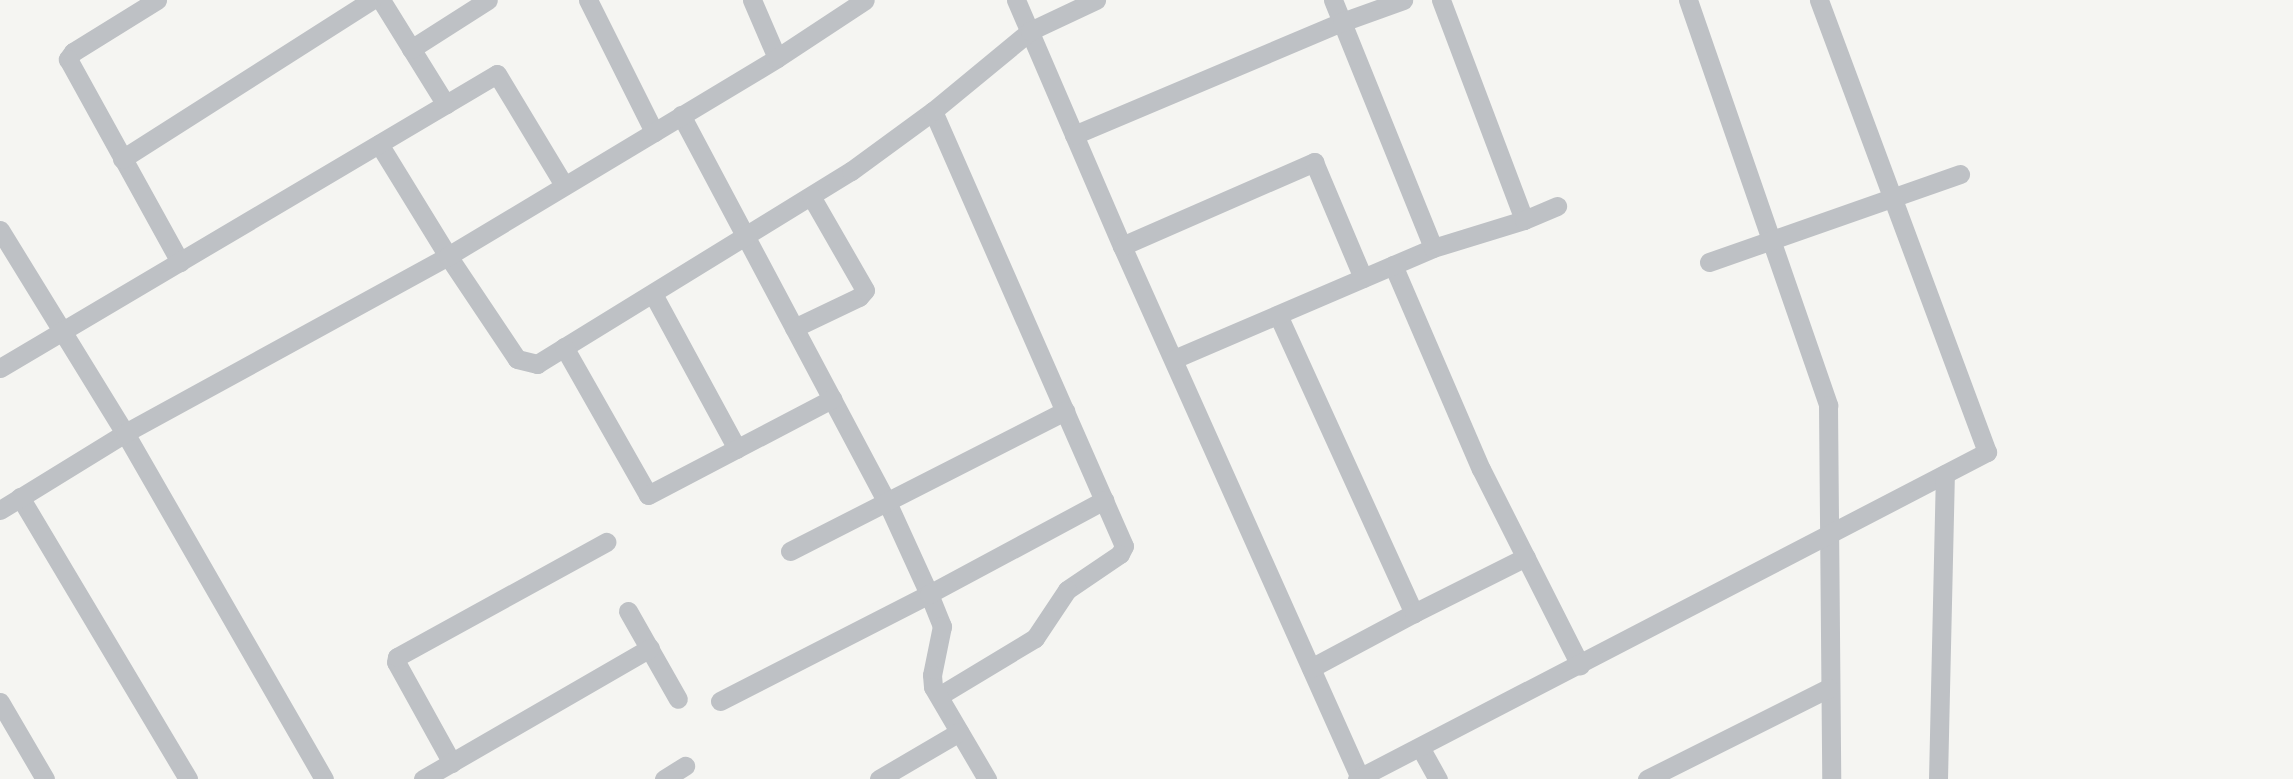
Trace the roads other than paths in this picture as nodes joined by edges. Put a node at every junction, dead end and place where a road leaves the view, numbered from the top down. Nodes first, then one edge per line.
1 (156, 0) edge
2 (372, 0) edge
3 (381, 0) edge
4 (488, 0) edge
5 (588, 0) edge
6 (752, 0) edge
7 (865, 0) edge
8 (1016, 0) edge
9 (1096, 0) edge
10 (1333, 0) edge
11 (1403, 0) edge
12 (1441, 0) edge
13 (1688, 0) edge
14 (1819, 0) edge
15 (1342, 22) junction
16 (1030, 31) junction
17 (411, 49) junction
18 (777, 58) junction
19 (446, 105) junction
20 (933, 111) junction
21 (681, 115) junction
22 (654, 132) junction
23 (1074, 135) junction
24 (379, 144) junction
25 (122, 160) junction
26 (1960, 174) dead end
27 (564, 185) junction
28 (810, 196) junction
29 (1891, 198) junction
30 (1557, 206) dead end
31 (1524, 220) junction
32 (0, 230) edge
33 (745, 236) junction
34 (1772, 239) junction
35 (1122, 246) junction
36 (1433, 248) junction
37 (448, 256) junction
38 (180, 262) junction
39 (1709, 262) dead end
40 (1393, 265) junction
41 (1363, 278) junction
42 (653, 294) junction
43 (1278, 315) junction
44 (794, 328) junction
45 (62, 333) junction
46 (564, 347) junction
47 (1174, 359) junction
48 (0, 368) edge
49 (832, 399) junction
50 (1065, 412) junction
51 (125, 433) junction
52 (737, 449) junction
53 (1945, 474) junction
54 (20, 497) junction
55 (1104, 500) junction
56 (886, 502) junction
57 (0, 510) edge
58 (1830, 536) junction
59 (606, 542) dead end
60 (790, 551) dead end
61 (1526, 557) junction
62 (929, 594) junction
63 (628, 611) dead end
64 (1414, 612) junction
65 (650, 648) junction
66 (1580, 665) junction
67 (1311, 668) junction
68 (1829, 688) junction
69 (939, 696) junction
70 (678, 699) dead end
71 (720, 700) dead end
72 (0, 702) edge
73 (960, 732) junction
74 (1420, 747) junction
75 (452, 762) junction
76 (685, 766) dead end
77 (1359, 778) edge
78 (45, 779) edge
79 (188, 779) edge
80 (324, 779) edge
81 (424, 779) edge
82 (664, 779) edge
83 (879, 779) edge
84 (987, 779) edge
85 (1438, 779) edge
86 (1647, 779) edge
87 (1831, 779) edge
88 (1938, 779) edge

1 - 25 street
2 - 25 street
3 - 17 street
4 - 17 street
5 - 22 street
6 - 18 street
7 - 18 street
8 - 16 street
9 - 16 street
10 - 15 street
11 - 15 street
12 - 31 street
13 - 34 street
14 - 29 street
15 - 23 street
15 - 36 street
16 - 20 street
16 - 23 street
17 - 19 street
18 - 21 street
19 - 24 street
19 - 27 street
20 - 28 street
20 - 50 street
21 - 22 street
21 - 33 street
22 - 27 street
23 - 35 street
24 - 37 street
24 - 38 street
25 - 38 street
26 - 29 street
27 - 37 street
28 - 33 street
28 - 44 street
29 - 34 street
29 - 53 street
30 - 31 street
31 - 36 street
32 - 45 street
33 - 42 street
33 - 44 street
34 - 39 street
34 - 58 street
35 - 41 street
35 - 47 street
36 - 40 street
37 - 46 street
37 - 51 street
38 - 45 street
40 - 41 street
40 - 61 street
41 - 43 street
42 - 46 street
42 - 52 street
43 - 47 street
43 - 64 street
44 - 49 street
45 - 48 street
45 - 51 street
46 - 52 street
47 - 67 street
49 - 52 street
49 - 56 street
50 - 55 street
50 - 56 street
51 - 54 street
51 - 80 street
53 - 58 street
53 - 88 street
54 - 57 street
54 - 79 street
55 - 62 street
55 - 69 street
56 - 60 street
56 - 62 street
58 - 66 street
58 - 68 street
59 - 75 street
61 - 64 street
61 - 66 street
62 - 69 street
62 - 71 street
63 - 65 street
64 - 67 street
65 - 70 street
65 - 75 street
66 - 74 street
67 - 77 street
68 - 86 street
68 - 87 street
69 - 73 street
72 - 78 street
73 - 83 street
73 - 84 street
74 - 77 street
74 - 85 street
75 - 81 street
76 - 82 street

